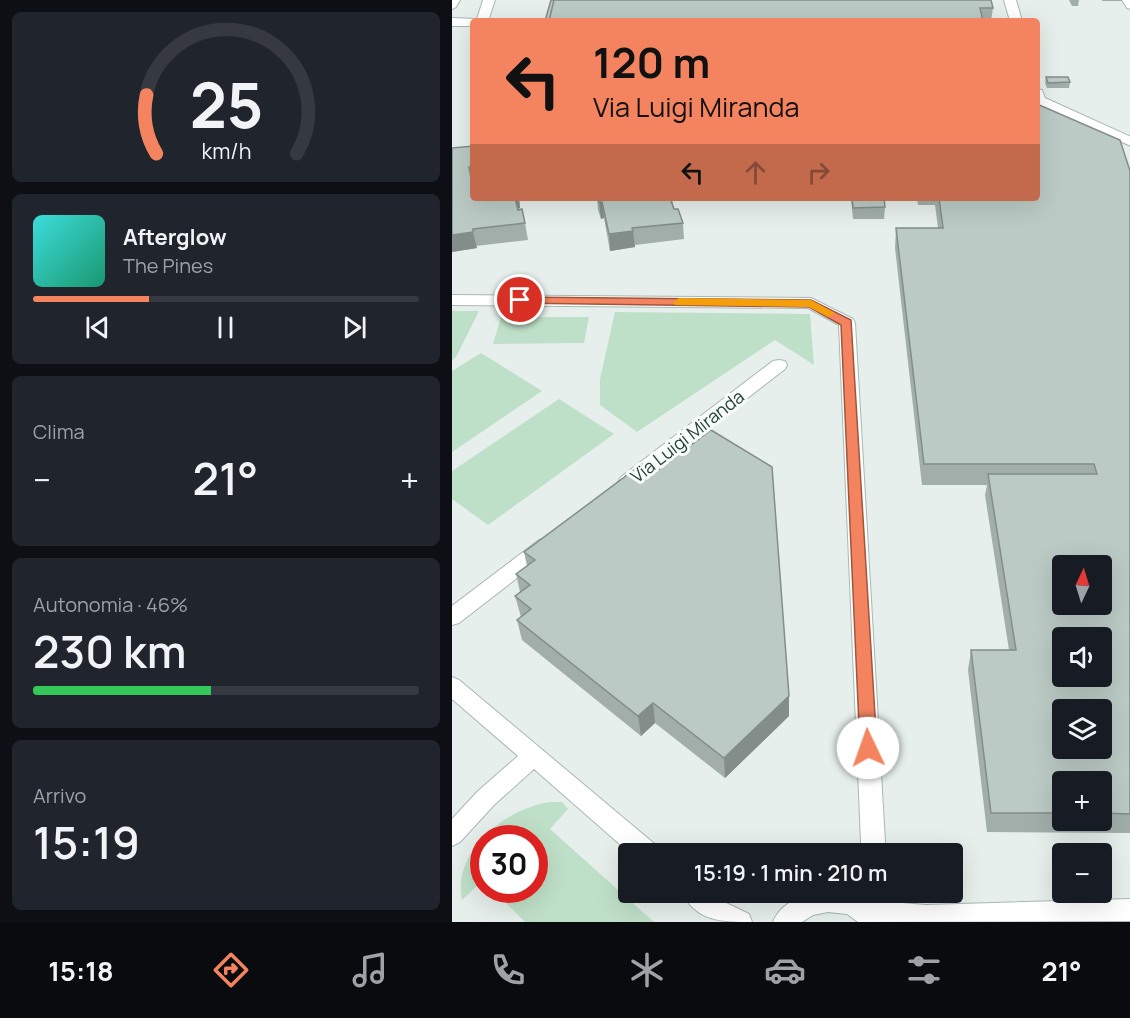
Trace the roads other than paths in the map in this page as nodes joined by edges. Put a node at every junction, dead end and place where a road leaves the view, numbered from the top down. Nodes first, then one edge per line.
1 (454, 0) edge
2 (489, 0) edge
3 (1010, 0) edge
4 (1128, 0) edge
5 (452, 5) edge
6 (1130, 6) edge
7 (483, 18) edge
8 (1015, 18) edge
9 (452, 22) edge
10 (470, 22) edge
11 (1040, 100) edge
12 (1130, 142) edge
13 (452, 300) edge
14 (779, 365) dead end
15 (611, 494) edge
16 (564, 530) edge
17 (452, 617) edge
18 (452, 686) edge
19 (534, 755) junction
20 (452, 835) edge
21 (636, 843) edge
22 (873, 843) edge
23 (706, 903) edge
24 (811, 903) edge
25 (853, 903) edge
26 (1130, 910) edge
27 (870, 917) edge
28 (1007, 918) edge
29 (740, 922) edge
30 (785, 922) edge

1 - 5 street
2 - 7 street
3 - 8 street
4 - 6 street
9 - 10 street
11 - 12 street
13 - 22 street
14 - 15 street, Via Luigi Miranda
16 - 17 street
18 - 19 street
19 - 20 street
19 - 21 street
23 - 29 street
24 - 30 street
25 - 27 street
26 - 28 street
27 - 28 street

